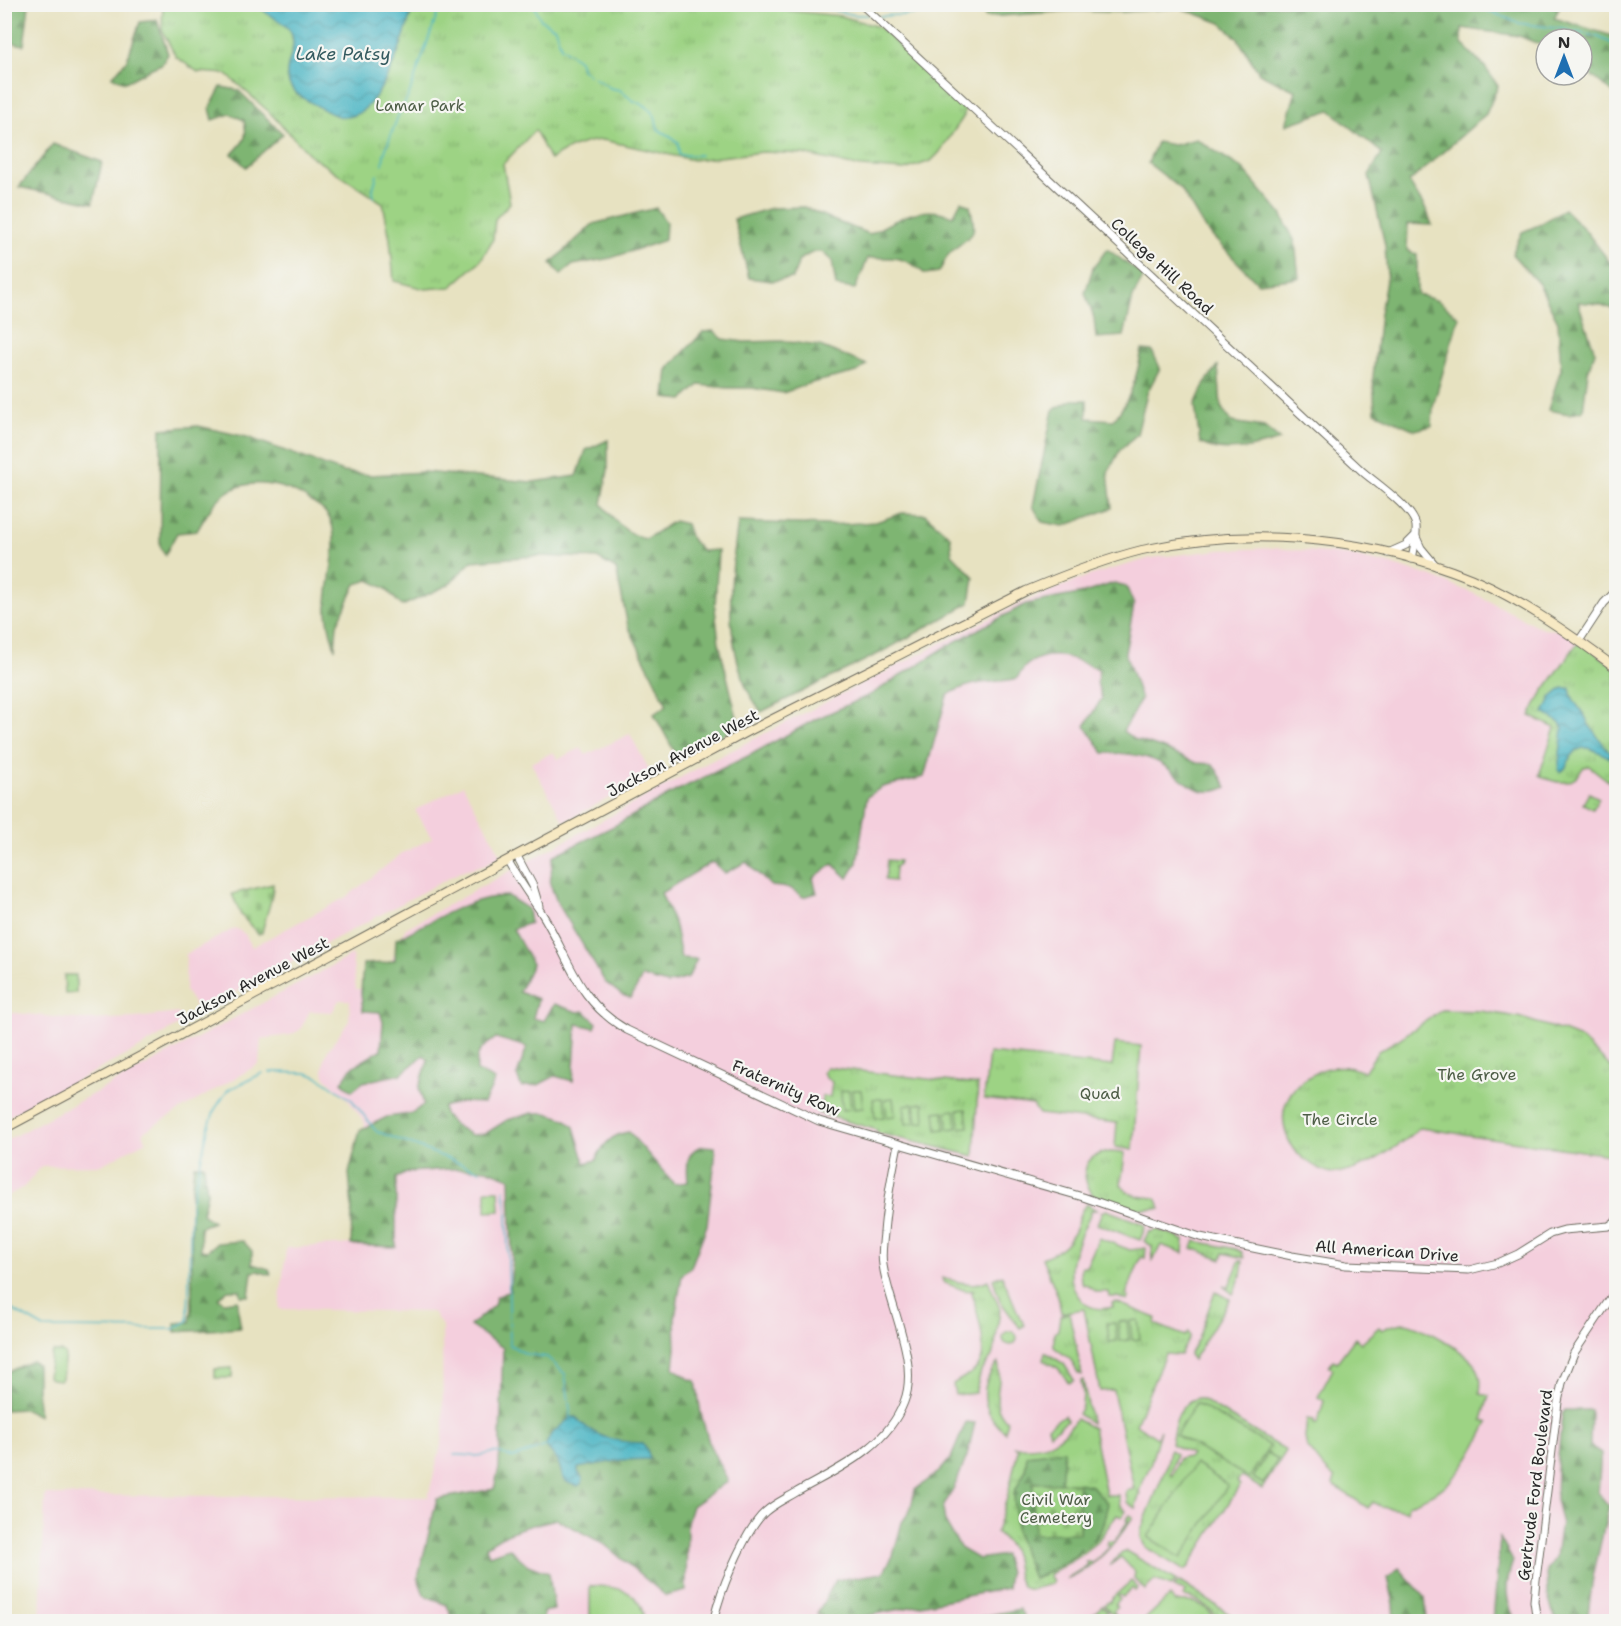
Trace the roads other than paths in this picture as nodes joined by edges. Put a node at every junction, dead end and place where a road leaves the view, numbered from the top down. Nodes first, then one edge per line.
1 (863, 7) edge
2 (1415, 535) junction
3 (1387, 553) junction
4 (1412, 559) junction
5 (1436, 566) junction
6 (1617, 591) edge
7 (1579, 641) junction
8 (1617, 668) edge
9 (517, 856) junction
10 (508, 861) junction
11 (541, 912) junction
12 (4, 1129) edge
13 (898, 1144) junction
14 (1083, 1197) joint
15 (1617, 1221) edge
16 (1617, 1290) edge
17 (715, 1619) edge
18 (1538, 1622) edge

1 - 2 street, College Hill Road
2 - 3 street
2 - 4 street, College Hill Road
2 - 5 street
3 - 4 main road, Jackson Avenue West
3 - 9 main road, Jackson Avenue West
4 - 5 main road, Jackson Avenue West
5 - 7 main road, Jackson Avenue West
6 - 7 street
7 - 8 main road, Jackson Avenue West
9 - 10 main road, Jackson Avenue West
9 - 11 street, Fraternity Row
10 - 11 street, Fraternity Row
10 - 12 main road, Jackson Avenue West
11 - 13 street, Fraternity Row
13 - 14 street, Fraternity Row
13 - 17 street
14 - 15 street, All American Drive
16 - 18 street, Gertrude Ford Boulevard

